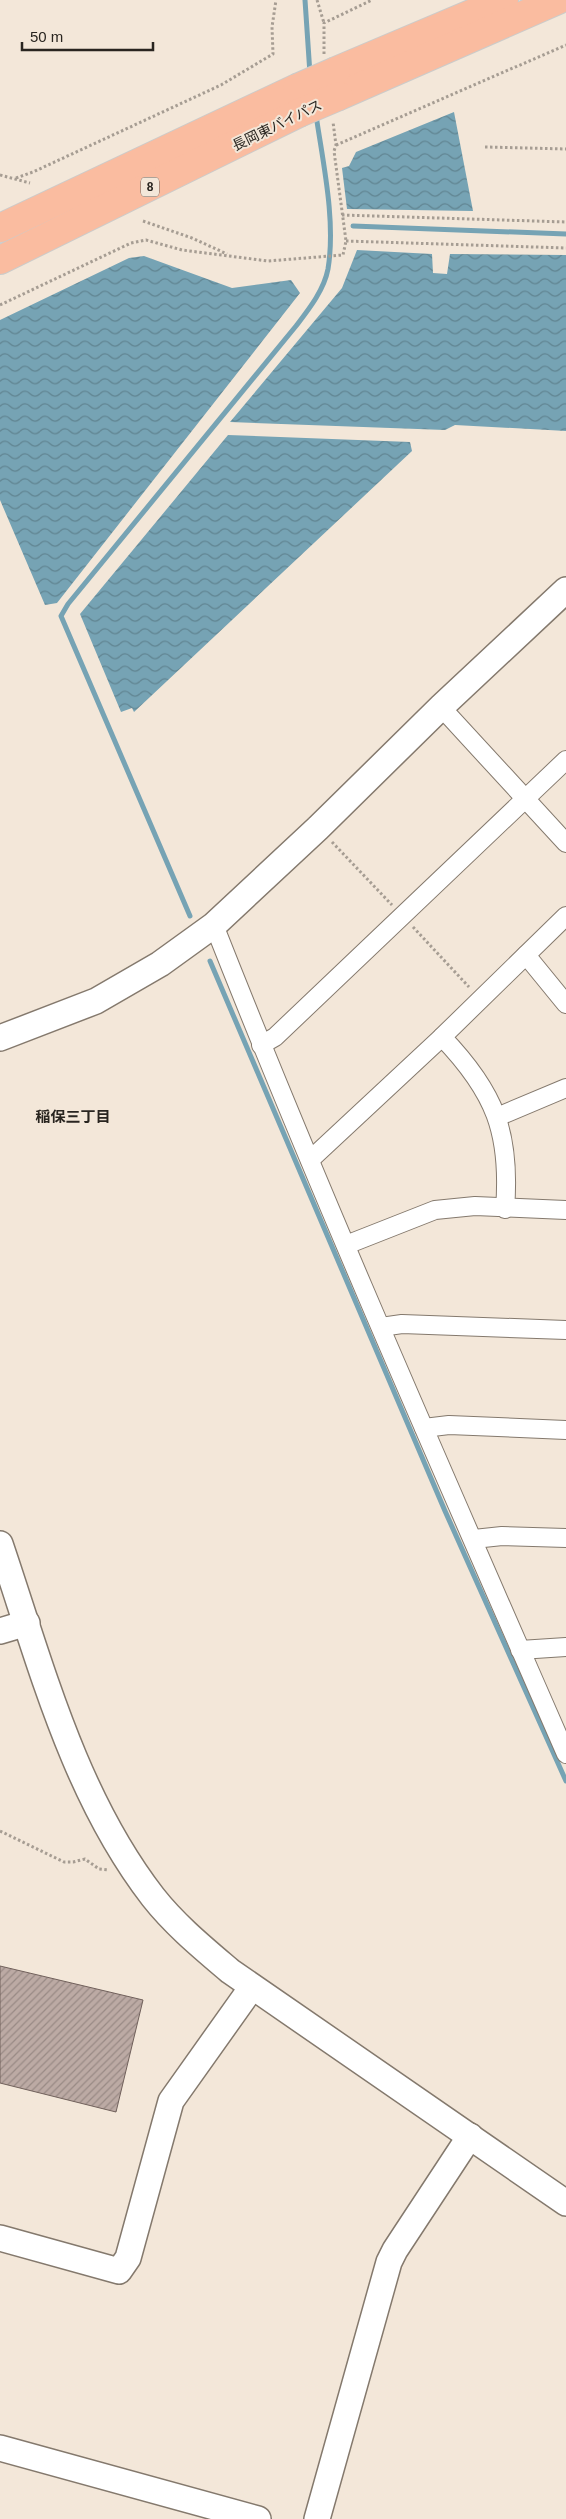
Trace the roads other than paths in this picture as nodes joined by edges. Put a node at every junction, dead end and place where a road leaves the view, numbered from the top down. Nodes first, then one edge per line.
1 (504, 0) edge
2 (558, 0) edge
3 (337, 84) junction
4 (298, 101) junction
5 (0, 228) edge
6 (0, 260) edge
7 (566, 590) edge
8 (440, 707) junction
9 (566, 760) edge
10 (524, 800) junction
11 (566, 843) edge
12 (566, 916) edge
13 (214, 925) junction
14 (526, 955) junction
15 (566, 1004) edge
16 (442, 1037) junction
17 (0, 1038) edge
18 (261, 1045) junction
19 (566, 1088) edge
20 (497, 1118) junction
21 (310, 1160) junction
22 (505, 1209) junction
23 (566, 1210) edge
24 (346, 1245) junction
25 (381, 1327) junction
26 (566, 1330) edge
27 (424, 1428) junction
28 (566, 1430) edge
29 (566, 1538) edge
30 (474, 1539) junction
31 (0, 1544) edge
32 (27, 1623) junction
33 (0, 1631) edge
34 (566, 1647) edge
35 (520, 1650) junction
36 (566, 1754) edge
37 (252, 1987) junction
38 (470, 2136) junction
39 (566, 2203) edge
40 (0, 2238) edge
41 (0, 2448) edge
42 (258, 2519) edge
43 (316, 2519) edge

1 - 3 highway, 長岡東バイパス / 8
2 - 3 highway, 長岡東バイパス / 8
3 - 4 highway, 長岡東バイパス / 8, bridge
4 - 5 highway, 長岡東バイパス / 8
4 - 6 highway, 長岡東バイパス / 8
7 - 8 street
8 - 10 street
8 - 13 street
9 - 10 street
10 - 11 street
10 - 18 street
12 - 14 street
13 - 17 street
13 - 18 street
14 - 15 street
14 - 16 street
16 - 20 street
16 - 21 street
18 - 21 street
19 - 20 street
20 - 22 street
21 - 24 street
22 - 23 street
22 - 24 street
24 - 25 street
25 - 26 street
25 - 27 street
27 - 28 street
27 - 30 street
29 - 30 street
30 - 35 street
31 - 32 street
32 - 33 street
32 - 37 street
34 - 35 street
35 - 36 street
37 - 38 street
37 - 40 street
38 - 39 street
38 - 43 street
41 - 42 street

